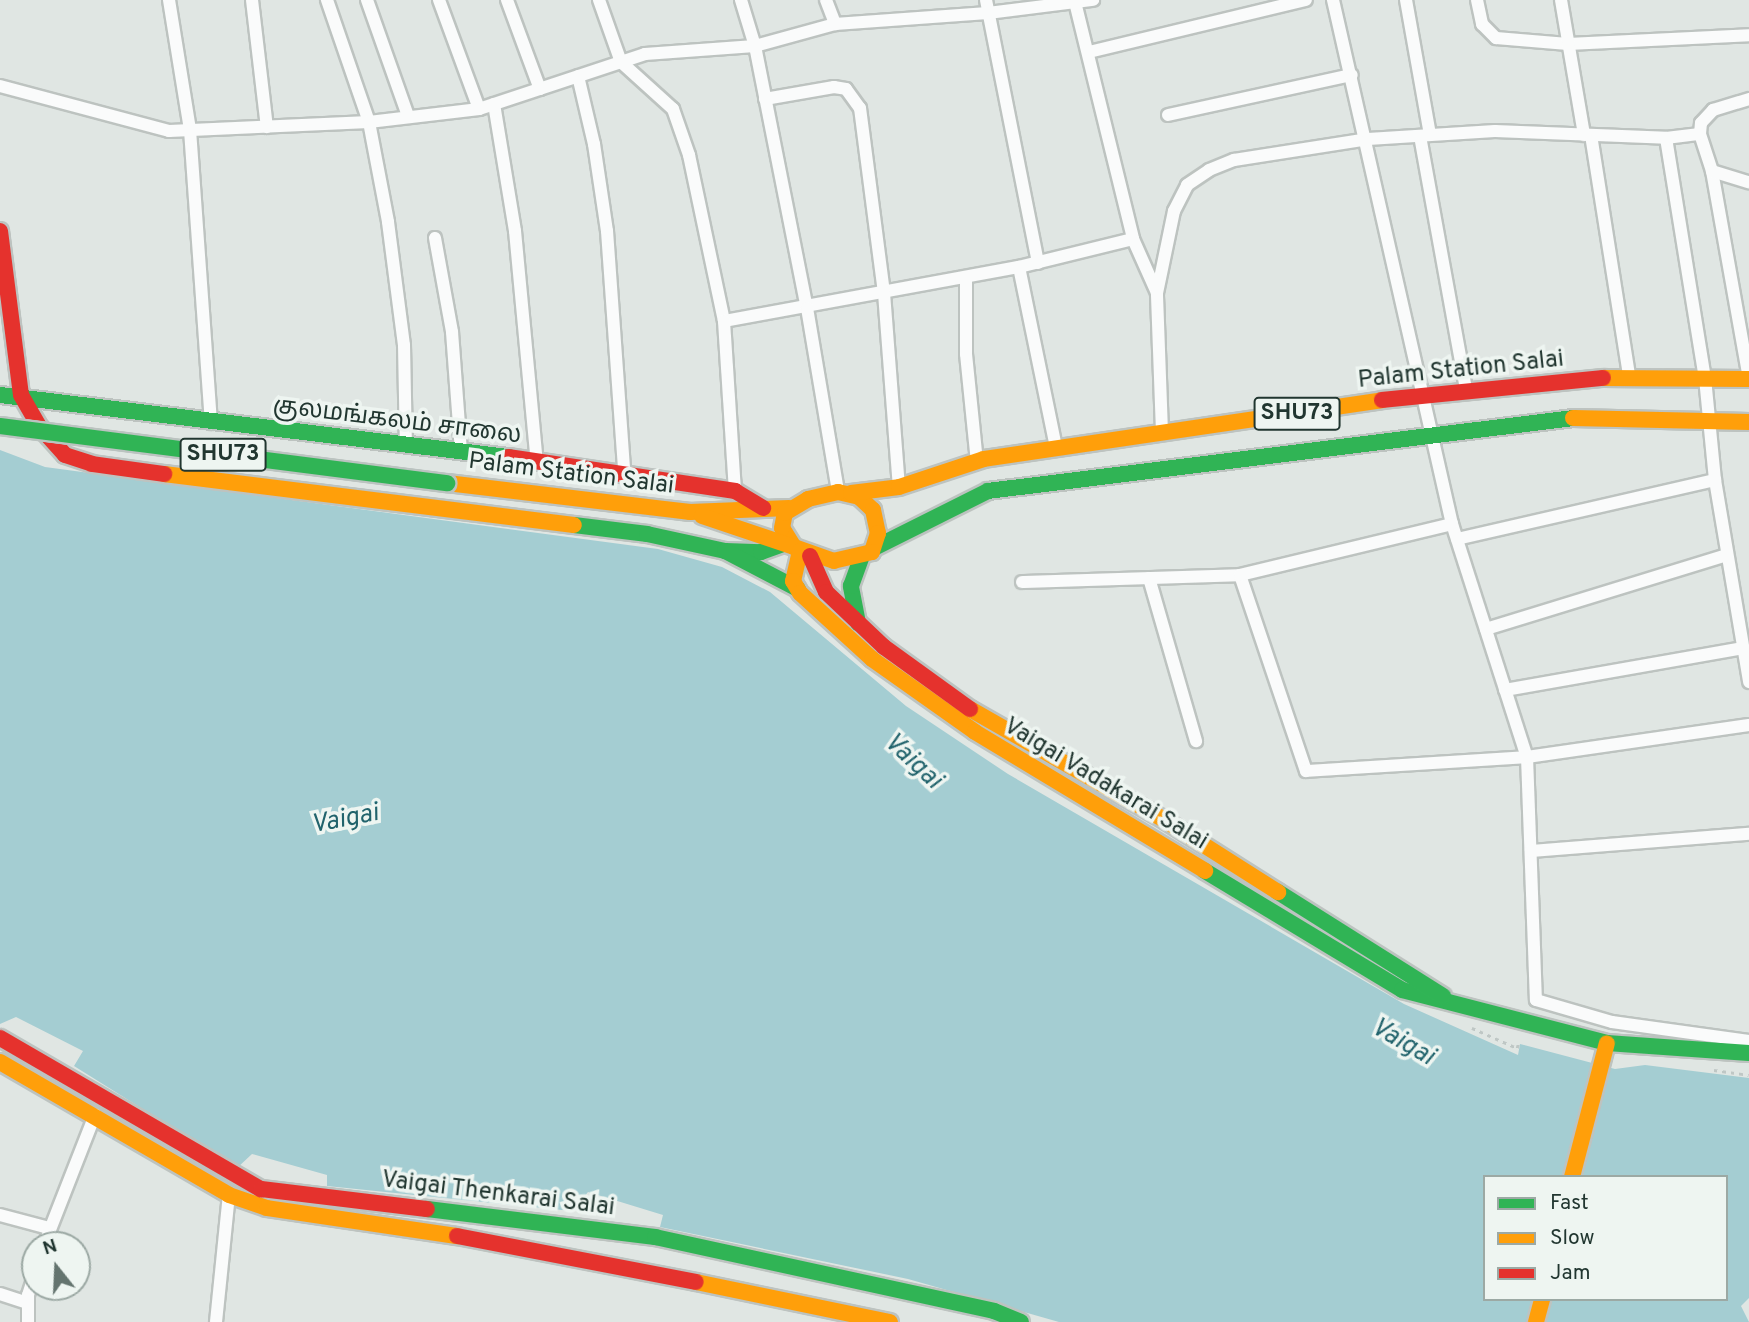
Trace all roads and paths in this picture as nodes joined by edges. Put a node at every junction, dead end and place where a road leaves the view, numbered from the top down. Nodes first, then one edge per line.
1 (169, 0) edge
2 (252, 0) edge
3 (327, 0) edge
4 (367, 0) edge
5 (439, 0) edge
6 (507, 0) edge
7 (599, 0) edge
8 (741, 0) edge
9 (826, 0) edge
10 (925, 0) edge
11 (986, 0) edge
12 (1093, 0) edge
13 (1306, 0) edge
14 (1333, 0) edge
15 (1406, 0) edge
16 (1477, 0) edge
17 (1561, 0) edge
18 (1068, 2) edge
19 (988, 13) junction
20 (930, 15) junction
21 (835, 23) junction
22 (1749, 35) edge
23 (1568, 44) junction
24 (754, 46) junction
25 (1089, 52) junction
26 (621, 62) junction
27 (1352, 75) junction
28 (578, 76) junction
29 (0, 86) edge
30 (540, 89) junction
31 (765, 99) junction
32 (1749, 99) edge
33 (494, 104) junction
34 (480, 109) junction
35 (1168, 115) dead end
36 (408, 116) junction
37 (369, 121) junction
38 (267, 127) junction
39 (190, 130) junction
40 (1700, 134) junction
41 (1588, 135) junction
42 (1425, 136) junction
43 (1666, 138) junction
44 (1368, 139) junction
45 (1712, 171) junction
46 (1749, 182) edge
47 (0, 231) edge
48 (435, 238) dead end
49 (1133, 239) junction
50 (1038, 263) junction
51 (1019, 267) junction
52 (966, 277) junction
53 (884, 293) junction
54 (1157, 293) junction
55 (807, 308) junction
56 (724, 321) junction
57 (1629, 376) junction
58 (1705, 378) junction
59 (1749, 379) edge
60 (1466, 390) junction
61 (1419, 394) junction
62 (0, 395) edge
63 (21, 395) junction
64 (1708, 421) junction
65 (1749, 422) edge
66 (211, 423) junction
67 (0, 426) edge
68 (1162, 432) junction
69 (1432, 433) junction
70 (406, 446) junction
71 (1056, 448) junction
72 (461, 451) junction
73 (977, 461) junction
74 (537, 462) junction
75 (624, 471) junction
76 (1715, 481) junction
77 (899, 487) junction
78 (735, 491) junction
79 (845, 493) junction
80 (763, 508) junction
81 (789, 508) junction
82 (690, 512) junction
83 (1452, 524) junction
84 (1457, 539) junction
85 (797, 550) junction
86 (725, 551) junction
87 (868, 553) junction
88 (1727, 555) junction
89 (1240, 575) junction
90 (1149, 578) junction
91 (1022, 582) dead end
92 (798, 589) junction
93 (858, 622) junction
94 (1486, 629) junction
95 (1743, 648) junction
96 (1749, 682) edge
97 (1505, 690) junction
98 (1749, 725) edge
99 (1196, 741) dead end
100 (1527, 757) junction
101 (1749, 834) edge
102 (1531, 851) junction
103 (1448, 999) junction
104 (0, 1038) edge
105 (1607, 1043) junction
106 (1747, 1049) edge
107 (0, 1062) edge
108 (95, 1115) junction
109 (1572, 1175) edge
110 (229, 1195) junction
111 (0, 1215) edge
112 (49, 1228) junction
113 (48, 1231) edge
114 (0, 1294) edge
115 (1541, 1301) edge
116 (28, 1303) joint
117 (28, 1322) edge
118 (216, 1322) edge
119 (890, 1322) edge
120 (1021, 1322) edge
121 (1536, 1322) edge

1 - 39 street
2 - 38 street
3 - 37 street
4 - 36 street
5 - 34 street
6 - 30 street
7 - 26 street
8 - 24 street
9 - 21 street
10 - 20 street
11 - 19 street
12 - 18 street
13 - 25 street
14 - 27 street
15 - 42 street
16 - 23 street
17 - 23 street
18 - 19 street
18 - 25 street
19 - 20 street
19 - 50 street
20 - 21 street
21 - 24 street
22 - 23 street
23 - 41 street
24 - 26 street
24 - 31 street
25 - 49 street
26 - 28 street
26 - 56 street
27 - 35 street
27 - 44 street
28 - 30 street
28 - 75 street
29 - 39 street
30 - 33 street
31 - 53 street
31 - 55 street
32 - 40 street
33 - 34 street
33 - 74 street
34 - 36 street
36 - 37 street
37 - 38 street
37 - 70 street
38 - 39 street
39 - 66 street
40 - 43 street
40 - 45 street
41 - 42 street
41 - 43 street
41 - 57 street
42 - 44 street
42 - 60 street
43 - 58 street
44 - 54 street
44 - 61 street
45 - 46 street
45 - 59 street
47 - 63 main road
48 - 72 street
49 - 50 street
49 - 54 street
50 - 51 street
51 - 52 street
51 - 71 street
52 - 53 street
52 - 73 street
53 - 55 street
53 - 77 street
54 - 68 street
55 - 56 street
55 - 79 street
56 - 78 street
57 - 58 main road, Palam Station Salai / SHU73
57 - 60 main road, Palam Station Salai / SHU73
58 - 59 main road, Palam Station Salai / SHU73
58 - 64 street
60 - 61 main road, Palam Station Salai / SHU73
61 - 68 main road, Palam Station Salai / SHU73
61 - 69 street
62 - 63 main road, குலமங்கலம் சாலை
63 - 66 main road, குலமங்கலம் சாலை
63 - 86 main road
64 - 65 main road, SHU73
64 - 69 main road, SHU73
64 - 76 street
66 - 70 main road, குலமங்கலம் சாலை
67 - 82 main road, Palam Station Salai / SHU73, bridge
68 - 71 main road, Palam Station Salai / SHU73
69 - 83 street
69 - 87 main road, SHU73
70 - 72 main road, குலமங்கலம் சாலை
71 - 73 main road, Palam Station Salai / SHU73
72 - 74 main road, குலமங்கலம் சாலை
73 - 77 main road, Palam Station Salai / SHU73
74 - 75 main road, குலமங்கலம் சாலை
75 - 78 main road, குலமங்கலம் சாலை
76 - 84 street
76 - 88 street
77 - 79 main road, Palam Station Salai / SHU73
78 - 80 main road, குலமங்கலம் சாலை
79 - 81 main road, SHU73
79 - 87 main road
80 - 81 main road, Palam Station Salai / SHU73
80 - 82 main road, Palam Station Salai / SHU73
81 - 85 main road
82 - 85 main road, Palam Station Salai / SHU73
83 - 84 street
83 - 89 street
84 - 94 street
85 - 86 main road
85 - 87 main road, SHU73
85 - 92 main road
85 - 93 main road, Vaigai Vadakarai Salai
86 - 92 main road, Vaigai Vadakarai Salai
87 - 93 main road
88 - 94 street
88 - 95 street
89 - 90 street
89 - 100 street
90 - 91 street
90 - 99 street
92 - 103 main road, Vaigai Vadakarai Salai
93 - 103 main road, Vaigai Vadakarai Salai
94 - 97 street
95 - 96 street
95 - 97 street
97 - 100 street
98 - 100 street
100 - 102 street
101 - 102 street
102 - 106 street
103 - 105 main road, Vaigai Vadakarai Salai
104 - 120 main road, Vaigai Thenkarai Salai
105 - 106 main road, Vaigai Vadakarai Salai
105 - 109 main road
107 - 108 main road, Vaigai Thenkarai Salai
108 - 110 main road, Vaigai Thenkarai Salai
108 - 112 street
110 - 118 street
110 - 119 main road, Vaigai Thenkarai Salai
111 - 112 street
112 - 113 street
114 - 116 street
115 - 121 main road
116 - 117 street

